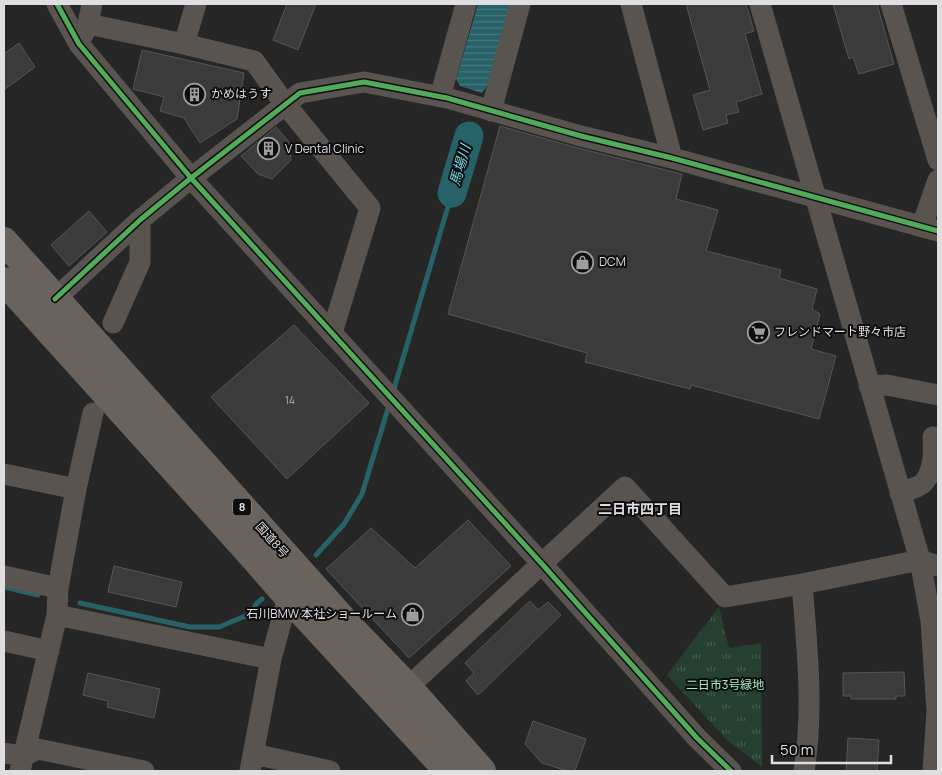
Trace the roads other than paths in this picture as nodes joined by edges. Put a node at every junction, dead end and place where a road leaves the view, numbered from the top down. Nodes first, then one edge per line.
1 (57, 4) edge
2 (196, 4) edge
3 (466, 4) edge
4 (520, 4) edge
5 (631, 4) edge
6 (760, 4) edge
7 (891, 4) edge
8 (90, 14) edge
9 (79, 44) junction
10 (184, 44) junction
11 (444, 97) junction
12 (285, 104) junction
13 (488, 110) junction
14 (672, 158) junction
15 (938, 160) edge
16 (191, 178) junction
17 (938, 180) edge
18 (815, 198) junction
19 (140, 220) junction
20 (930, 229) edge
21 (4, 241) edge
22 (4, 281) edge
23 (55, 299) junction
24 (113, 323) dead end
25 (332, 333) junction
26 (869, 386) junction
27 (938, 395) edge
28 (93, 412) dead end
29 (937, 436) edge
30 (4, 474) edge
31 (76, 489) junction
32 (900, 492) junction
33 (929, 563) edge
34 (542, 564) junction
35 (4, 576) edge
36 (802, 584) junction
37 (58, 588) junction
38 (288, 597) junction
39 (57, 615) junction
40 (4, 641) edge
41 (49, 651) junction
42 (271, 659) junction
43 (408, 687) junction
44 (16, 760) edge
45 (252, 763) edge
46 (144, 771) edge
47 (330, 771) edge
48 (448, 771) edge
49 (482, 771) edge
50 (731, 771) edge
51 (804, 771) edge
52 (933, 771) edge

1 - 9 street
2 - 10 street
3 - 11 street
4 - 13 street
5 - 14 street
6 - 18 street
7 - 15 street
8 - 9 street
8 - 10 street
9 - 16 street
10 - 12 street
11 - 12 street
11 - 13 street
12 - 16 street
12 - 25 street
13 - 14 street
14 - 18 street
16 - 19 street
16 - 25 street
17 - 20 street
18 - 20 street
18 - 26 street
19 - 23 street
19 - 24 street
21 - 23 highway, 国道8号 / 8
22 - 38 highway, 国道8号 / 8
23 - 43 highway, 国道8号 / 8
25 - 34 street
26 - 27 street
26 - 32 street
28 - 31 street
29 - 32 street
30 - 31 street
31 - 37 street
32 - 33 street
33 - 36 street
33 - 52 street
34 - 36 street
34 - 43 street
34 - 50 street
35 - 37 street
36 - 51 street
37 - 39 street
38 - 42 street
38 - 48 highway, 国道8号 / 8
39 - 41 street
39 - 42 street
40 - 41 street
41 - 44 street
42 - 45 street
43 - 49 highway, 国道8号 / 8
44 - 46 street
45 - 47 street

